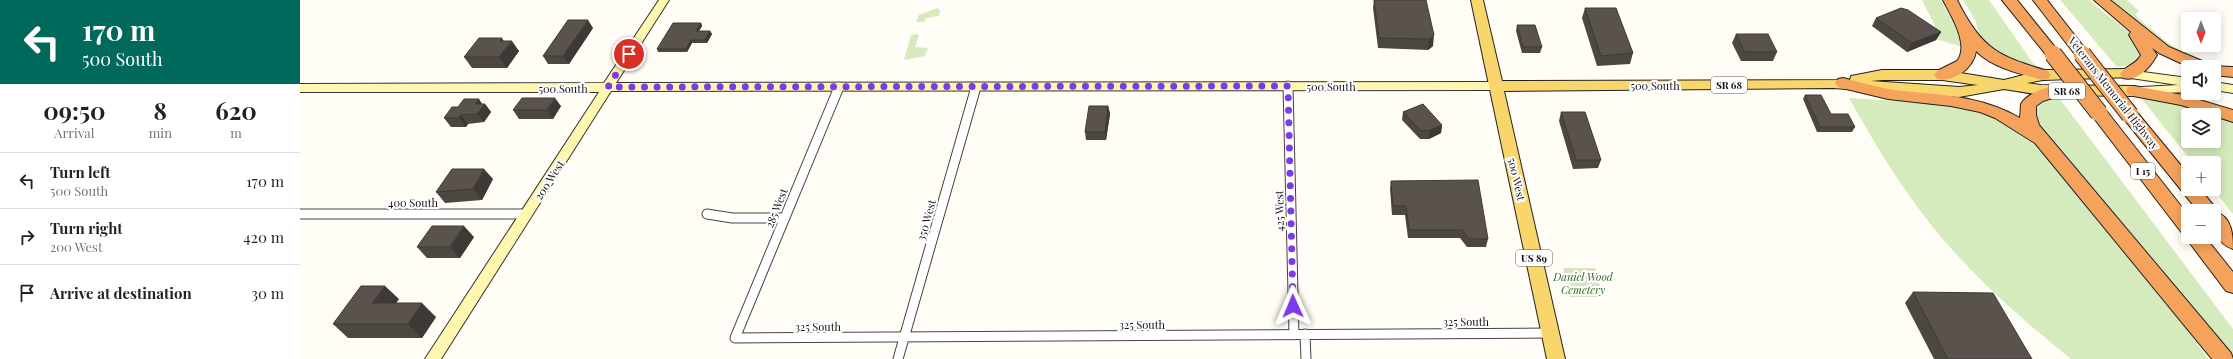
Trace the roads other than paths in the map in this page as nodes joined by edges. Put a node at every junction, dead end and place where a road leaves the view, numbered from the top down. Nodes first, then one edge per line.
1 (664, 0) edge
2 (1477, 0) edge
3 (1950, 0) edge
4 (2009, 0) edge
5 (2040, 0) edge
6 (2100, 0) edge
7 (1966, 32) junction
8 (2186, 60) edge
9 (2221, 71) edge
10 (2233, 72) edge
11 (2128, 74) junction
12 (1942, 75) junction
13 (2043, 75) junction
14 (2233, 80) edge
15 (2181, 81) edge
16 (2221, 81) edge
17 (1838, 83) junction
18 (2001, 84) junction
19 (1288, 86) junction
20 (1496, 86) junction
21 (608, 87) junction
22 (839, 87) junction
23 (976, 87) junction
24 (2221, 87) edge
25 (300, 88) edge
26 (2181, 88) edge
27 (2233, 89) edge
28 (2056, 91) junction
29 (2134, 91) junction
30 (2233, 116) edge
31 (2046, 146) junction
32 (2181, 177) edge
33 (2196, 196) edge
34 (2202, 204) edge
35 (300, 214) edge
36 (526, 214) junction
37 (707, 214) dead end
38 (785, 218) junction
39 (2181, 219) edge
40 (2221, 227) edge
41 (2233, 242) edge
42 (2200, 244) edge
43 (2233, 286) edge
44 (1550, 333) junction
45 (1305, 334) junction
46 (1294, 335) junction
47 (905, 337) junction
48 (735, 338) joint
49 (433, 359) edge
50 (898, 359) edge
51 (1306, 359) edge
52 (1556, 359) edge
53 (2224, 359) edge

1 - 21 main road, 200 West
2 - 20 main road, 500 West / US 89
3 - 7 highway
4 - 39 highway, I 15, bridge
5 - 32 highway, Veterans Memorial Highway / I 15, bridge
6 - 8 highway
6 - 11 highway
7 - 12 highway
7 - 13 highway
9 - 10 highway
11 - 13 main road, 500 South / SR 68
11 - 15 main road, 500 South / SR 68
12 - 17 main road, 500 South / SR 68
12 - 18 main road, 500 South / SR 68
13 - 18 main road, 500 South / SR 68
14 - 16 main road
17 - 18 main road, 500 South / SR 68
17 - 20 main road, 500 South / SR 68
17 - 31 highway
18 - 28 main road, 500 South / SR 68
19 - 20 main road, 500 South / SR 68
19 - 23 main road, 500 South / SR 68
19 - 46 street, 425 West
20 - 44 main road, 500 West / US 89
21 - 22 main road, 500 South / SR 68
21 - 25 main road, 500 South
21 - 36 main road, 200 West
22 - 23 main road, 500 South / SR 68
22 - 38 street, 285 West
23 - 47 street, 350 West
24 - 27 main road
26 - 29 main road, 500 South / SR 68
28 - 29 main road, 500 South / SR 68
28 - 31 highway
29 - 30 highway
31 - 53 highway
33 - 34 highway
35 - 36 street, 400 South
36 - 49 main road, 200 West
37 - 38 street
38 - 48 street, 285 West
40 - 41 highway
42 - 43 highway
44 - 45 street, 325 South
44 - 52 main road, 500 West / US 89
45 - 46 street, 325 South
45 - 51 street
46 - 47 street, 325 South
47 - 48 street, 325 South
47 - 50 street, 350 West

